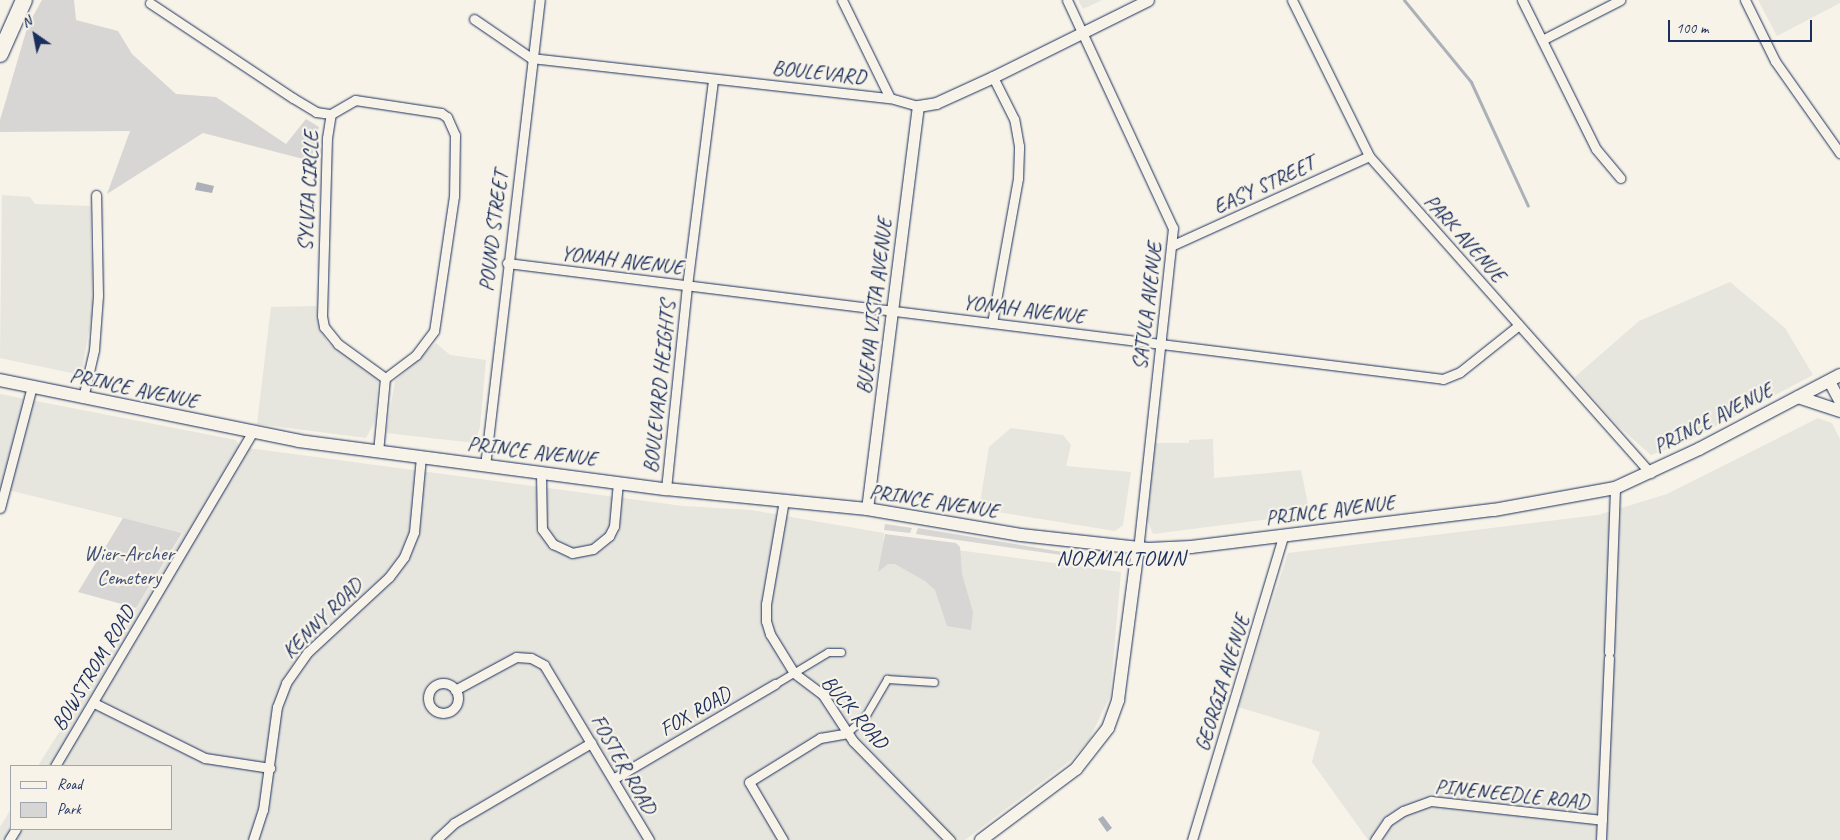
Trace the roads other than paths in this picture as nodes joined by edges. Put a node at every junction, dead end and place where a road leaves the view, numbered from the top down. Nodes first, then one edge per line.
1 (24, 0) edge
2 (540, 0) edge
3 (842, 0) edge
4 (1067, 0) edge
5 (1148, 0) edge
6 (1292, 0) edge
7 (1522, 0) edge
8 (1620, 0) edge
9 (1745, 0) edge
10 (150, 4) dead end
11 (474, 19) dead end
12 (1083, 32) junction
13 (1542, 40) junction
14 (0, 54) edge
15 (530, 58) junction
16 (993, 76) junction
17 (713, 80) junction
18 (890, 98) junction
19 (918, 106) junction
20 (331, 114) junction
21 (1840, 154) edge
22 (1369, 156) junction
23 (1620, 178) dead end
24 (96, 195) dead end
25 (1174, 246) junction
26 (507, 263) junction
27 (687, 286) junction
28 (892, 311) junction
29 (992, 323) junction
30 (1519, 325) junction
31 (1160, 344) junction
32 (385, 378) junction
33 (1835, 378) edge
34 (0, 380) edge
35 (32, 386) junction
36 (1798, 397) junction
37 (83, 398) junction
38 (1840, 402) edge
39 (1840, 411) edge
40 (252, 433) junction
41 (378, 452) junction
42 (420, 457) junction
43 (485, 466) junction
44 (541, 473) junction
45 (1650, 473) junction
46 (618, 482) junction
47 (1615, 488) junction
48 (666, 489) junction
49 (784, 500) junction
50 (0, 508) edge
51 (867, 509) junction
52 (1283, 537) junction
53 (1138, 549) junction
54 (841, 652) dead end
55 (794, 672) junction
56 (934, 682) dead end
57 (775, 684) joint
58 (455, 690) dead end
59 (94, 703) junction
60 (847, 733) junction
61 (591, 743) junction
62 (56, 765) edge
63 (270, 768) junction
64 (613, 780) junction
65 (1602, 820) junction
66 (253, 840) edge
67 (436, 840) edge
68 (649, 840) edge
69 (784, 840) edge
70 (950, 840) edge
71 (981, 840) edge
72 (1192, 840) edge
73 (1375, 840) edge
74 (1601, 840) edge

1 - 14 highway
2 - 15 street, POUND STREET
3 - 18 street
4 - 12 street, SATULA AVENUE
5 - 12 street, BOULEVARD
6 - 22 street, PARK AVENUE
7 - 13 street
8 - 13 street
9 - 21 street
10 - 20 street
11 - 15 street, BOULEVARD
12 - 16 street, BOULEVARD
12 - 25 street, SATULA AVENUE
13 - 23 street
15 - 17 street, BOULEVARD
15 - 26 street, POUND STREET
16 - 19 street, BOULEVARD
16 - 29 street
17 - 18 street, BOULEVARD
17 - 27 street, BOULEVARD HEIGHTS
18 - 19 street, BOULEVARD
19 - 28 street, BUENA VISTA AVENUE
20 - 32 street, SYLVIA CIRCLE
20 - 32 street, SYLVIA CIRCLE
22 - 25 street, EASY STREET
22 - 30 street, PARK AVENUE
24 - 37 street
25 - 31 street, SATULA AVENUE
26 - 27 street, YONAH AVENUE
26 - 43 street, POUND STREET
27 - 28 street, YONAH AVENUE
27 - 48 street, BOULEVARD HEIGHTS
28 - 29 street, YONAH AVENUE
28 - 51 street, BUENA VISTA AVENUE
29 - 31 street, YONAH AVENUE
30 - 31 street, YONAH AVENUE
30 - 45 street, PARK AVENUE
31 - 53 street, SATULA AVENUE
32 - 41 street
33 - 36 main road, PRINCE AVENUE
33 - 38 street
34 - 35 main road, PRINCE AVENUE
35 - 37 main road, PRINCE AVENUE
35 - 50 street
36 - 39 main road
36 - 45 main road, PRINCE AVENUE
37 - 40 main road, PRINCE AVENUE
40 - 41 main road, PRINCE AVENUE
40 - 59 street, BOWSTROM ROAD
41 - 42 main road, PRINCE AVENUE
42 - 43 main road, PRINCE AVENUE
42 - 63 street, KENNY ROAD
43 - 44 main road, PRINCE AVENUE
44 - 46 main road, PRINCE AVENUE
44 - 46 street
45 - 47 main road, PRINCE AVENUE
46 - 48 main road, PRINCE AVENUE
47 - 52 main road, PRINCE AVENUE
47 - 65 street
48 - 49 main road, PRINCE AVENUE
49 - 51 main road, PRINCE AVENUE
49 - 55 street, BUCK ROAD
51 - 53 main road, PRINCE AVENUE
52 - 53 main road, PRINCE AVENUE
52 - 72 street, GEORGIA AVENUE
53 - 71 main road
54 - 55 street, FOX ROAD
55 - 57 street, FOX ROAD
55 - 60 street, BUCK ROAD
56 - 60 street
57 - 64 street, FOX ROAD
58 - 61 street, FOSTER ROAD
59 - 62 street, BOWSTROM ROAD
59 - 63 street
60 - 69 street
60 - 70 street, BUCK ROAD
61 - 64 street, FOSTER ROAD
61 - 67 street
63 - 66 street, KENNY ROAD
64 - 68 street, FOSTER ROAD
65 - 73 street, PINENEEDLE ROAD
65 - 74 street

